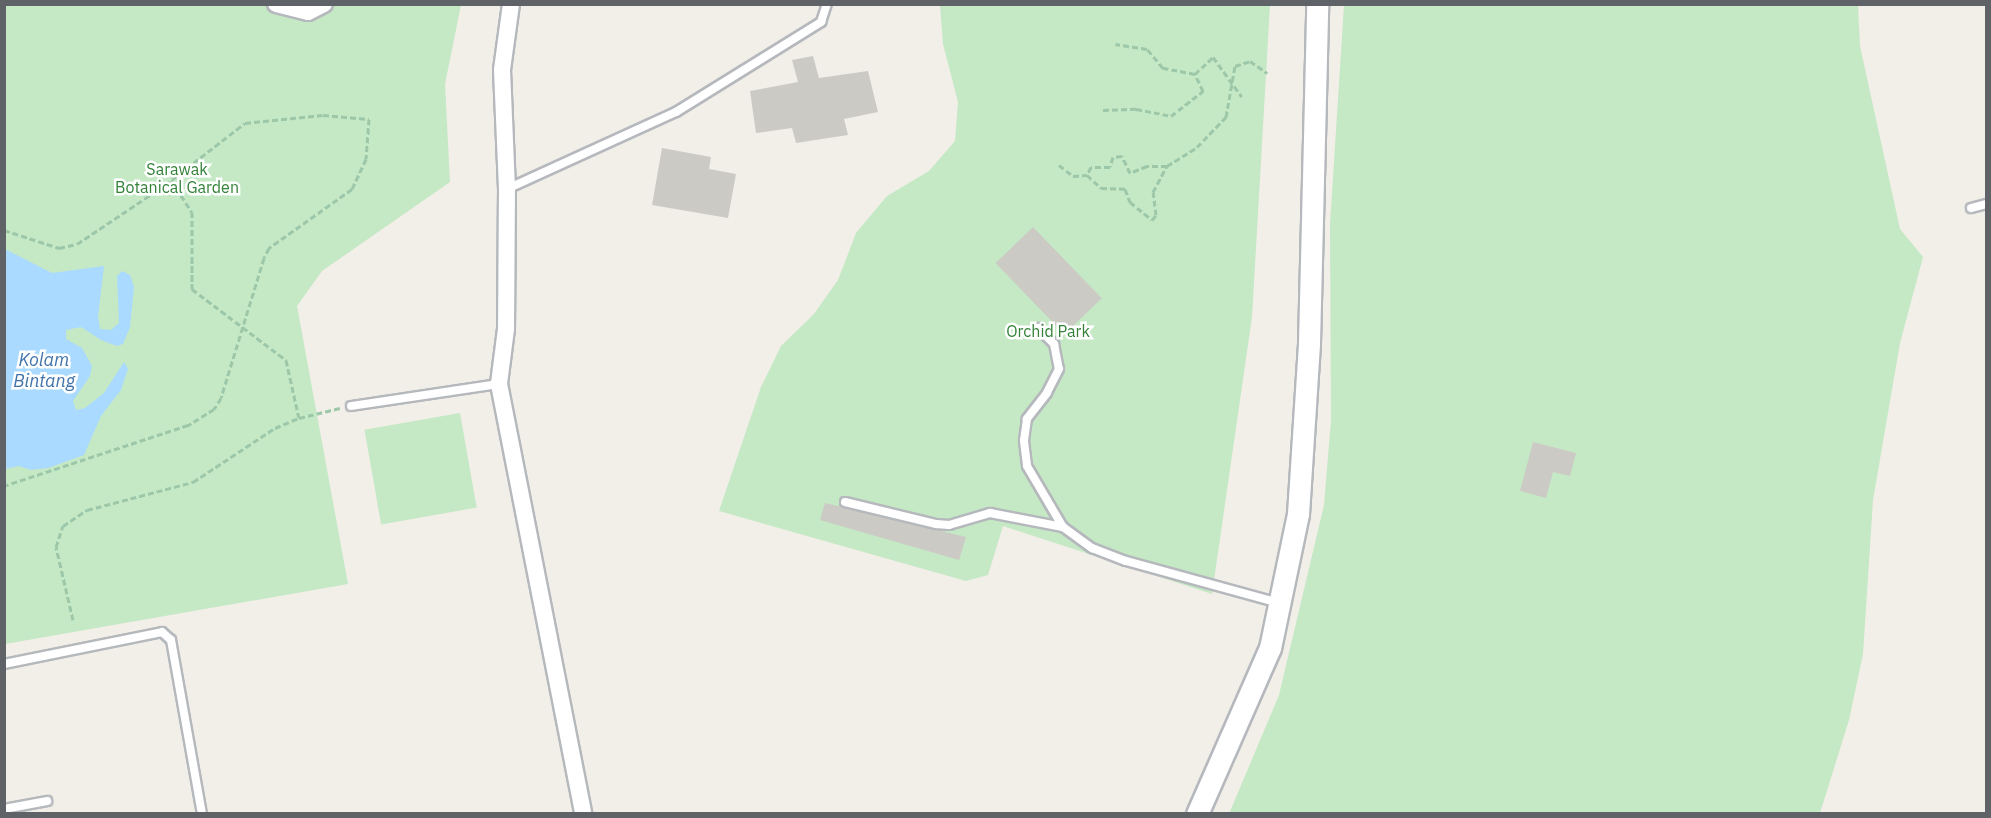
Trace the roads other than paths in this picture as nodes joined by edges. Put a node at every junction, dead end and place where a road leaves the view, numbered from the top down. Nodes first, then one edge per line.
1 (276, 4) edge
2 (324, 4) edge
3 (511, 4) edge
4 (827, 4) edge
5 (1317, 4) edge
6 (507, 189) junction
7 (1986, 204) edge
8 (1971, 208) dead end
9 (1038, 328) dead end
10 (499, 384) junction
11 (351, 406) road end
12 (845, 502) dead end
13 (1063, 527) junction
14 (1281, 603) junction
15 (4, 664) edge
16 (47, 801) dead end
17 (4, 809) edge
18 (202, 813) edge
19 (583, 813) edge
20 (1197, 813) edge

1 - 2 street
3 - 6 street
4 - 6 lane
5 - 14 street
6 - 10 street
7 - 8 lane
9 - 13 lane
10 - 11 lane
10 - 19 street
12 - 13 lane
13 - 14 lane
14 - 20 street
15 - 18 lane
16 - 17 lane

